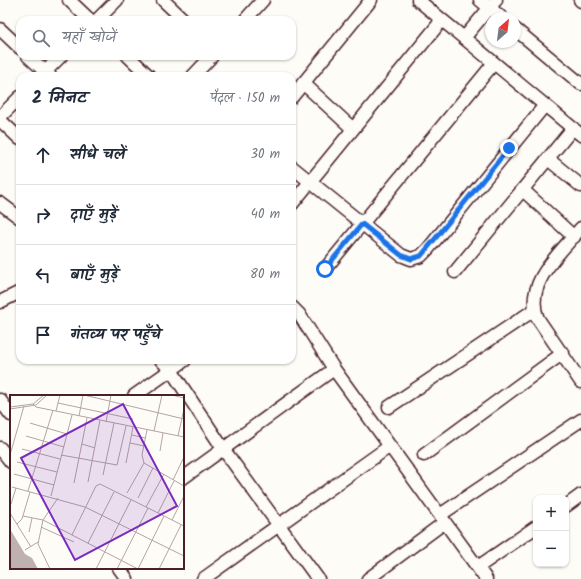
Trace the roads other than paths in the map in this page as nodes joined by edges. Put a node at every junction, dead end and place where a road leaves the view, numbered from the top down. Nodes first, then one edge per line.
1 (69, 0) edge
2 (116, 0) edge
3 (164, 0) edge
4 (262, 0) edge
5 (371, 0) edge
6 (418, 0) edge
7 (489, 3) edge
8 (497, 12) edge
9 (86, 16) edge
10 (101, 16) edge
11 (180, 16) edge
12 (248, 16) edge
13 (442, 20) junction
14 (0, 29) edge
15 (521, 34) edge
16 (464, 38) junction
17 (16, 44) edge
18 (32, 60) edge
19 (58, 60) edge
20 (132, 60) edge
21 (208, 60) edge
22 (494, 63) junction
23 (42, 72) edge
24 (48, 72) edge
25 (145, 72) edge
26 (197, 72) edge
27 (303, 83) junction
28 (581, 84) edge
29 (296, 92) edge
30 (16, 101) edge
31 (545, 105) junction
32 (0, 118) edge
33 (353, 129) junction
34 (577, 131) edge
35 (16, 135) edge
36 (548, 159) junction
37 (296, 170) edge
38 (310, 182) junction
39 (581, 186) edge
40 (523, 190) junction
41 (296, 199) edge
42 (0, 203) edge
43 (16, 215) edge
44 (362, 224) junction
45 (578, 232) edge
46 (325, 269) dead end
47 (455, 272) dead end
48 (16, 294) edge
49 (0, 302) edge
50 (534, 310) junction
51 (296, 311) edge
52 (562, 353) junction
53 (166, 364) edge
54 (179, 364) edge
55 (334, 369) junction
56 (171, 370) junction
57 (581, 382) edge
58 (135, 395) edge
59 (0, 400) edge
60 (389, 407) dead end
61 (10, 414) edge
62 (581, 420) edge
63 (390, 446) junction
64 (0, 448) edge
65 (224, 450) junction
66 (424, 455) dead end
67 (10, 461) edge
68 (184, 477) edge
69 (581, 495) edge
70 (569, 504) edge
71 (442, 518) junction
72 (279, 525) junction
73 (533, 529) edge
74 (478, 567) junction
75 (120, 569) edge
76 (127, 579) edge
77 (203, 579) edge
78 (318, 579) edge
79 (368, 579) edge
80 (486, 579) edge

1 - 9 street
2 - 10 street
3 - 11 street
4 - 12 street
5 - 27 street
6 - 13 street
7 - 8 street
7 - 16 street
13 - 16 street
13 - 33 street
14 - 17 street
15 - 28 street
16 - 22 street
18 - 23 street
19 - 24 street
20 - 25 street
21 - 26 street
22 - 31 street
22 - 44 street
27 - 29 street
27 - 33 street
30 - 32 street
31 - 34 street
31 - 44 street
32 - 35 street
33 - 38 street
34 - 36 street
36 - 39 street
36 - 40 street
37 - 38 street
38 - 41 street
38 - 44 street
40 - 45 street
40 - 47 street
42 - 43 street
44 - 46 street
45 - 50 street
48 - 49 street
50 - 52 street
50 - 60 street
51 - 55 street
52 - 57 street
52 - 66 street
53 - 56 street
54 - 56 street
55 - 63 street
55 - 65 street
56 - 58 street
56 - 65 street
59 - 61 street
62 - 71 street
63 - 71 street
63 - 72 street
64 - 67 street
65 - 68 street
65 - 72 street
69 - 70 street
71 - 74 street
71 - 79 street
72 - 77 street
72 - 78 street
73 - 74 street
74 - 80 street
75 - 76 street

